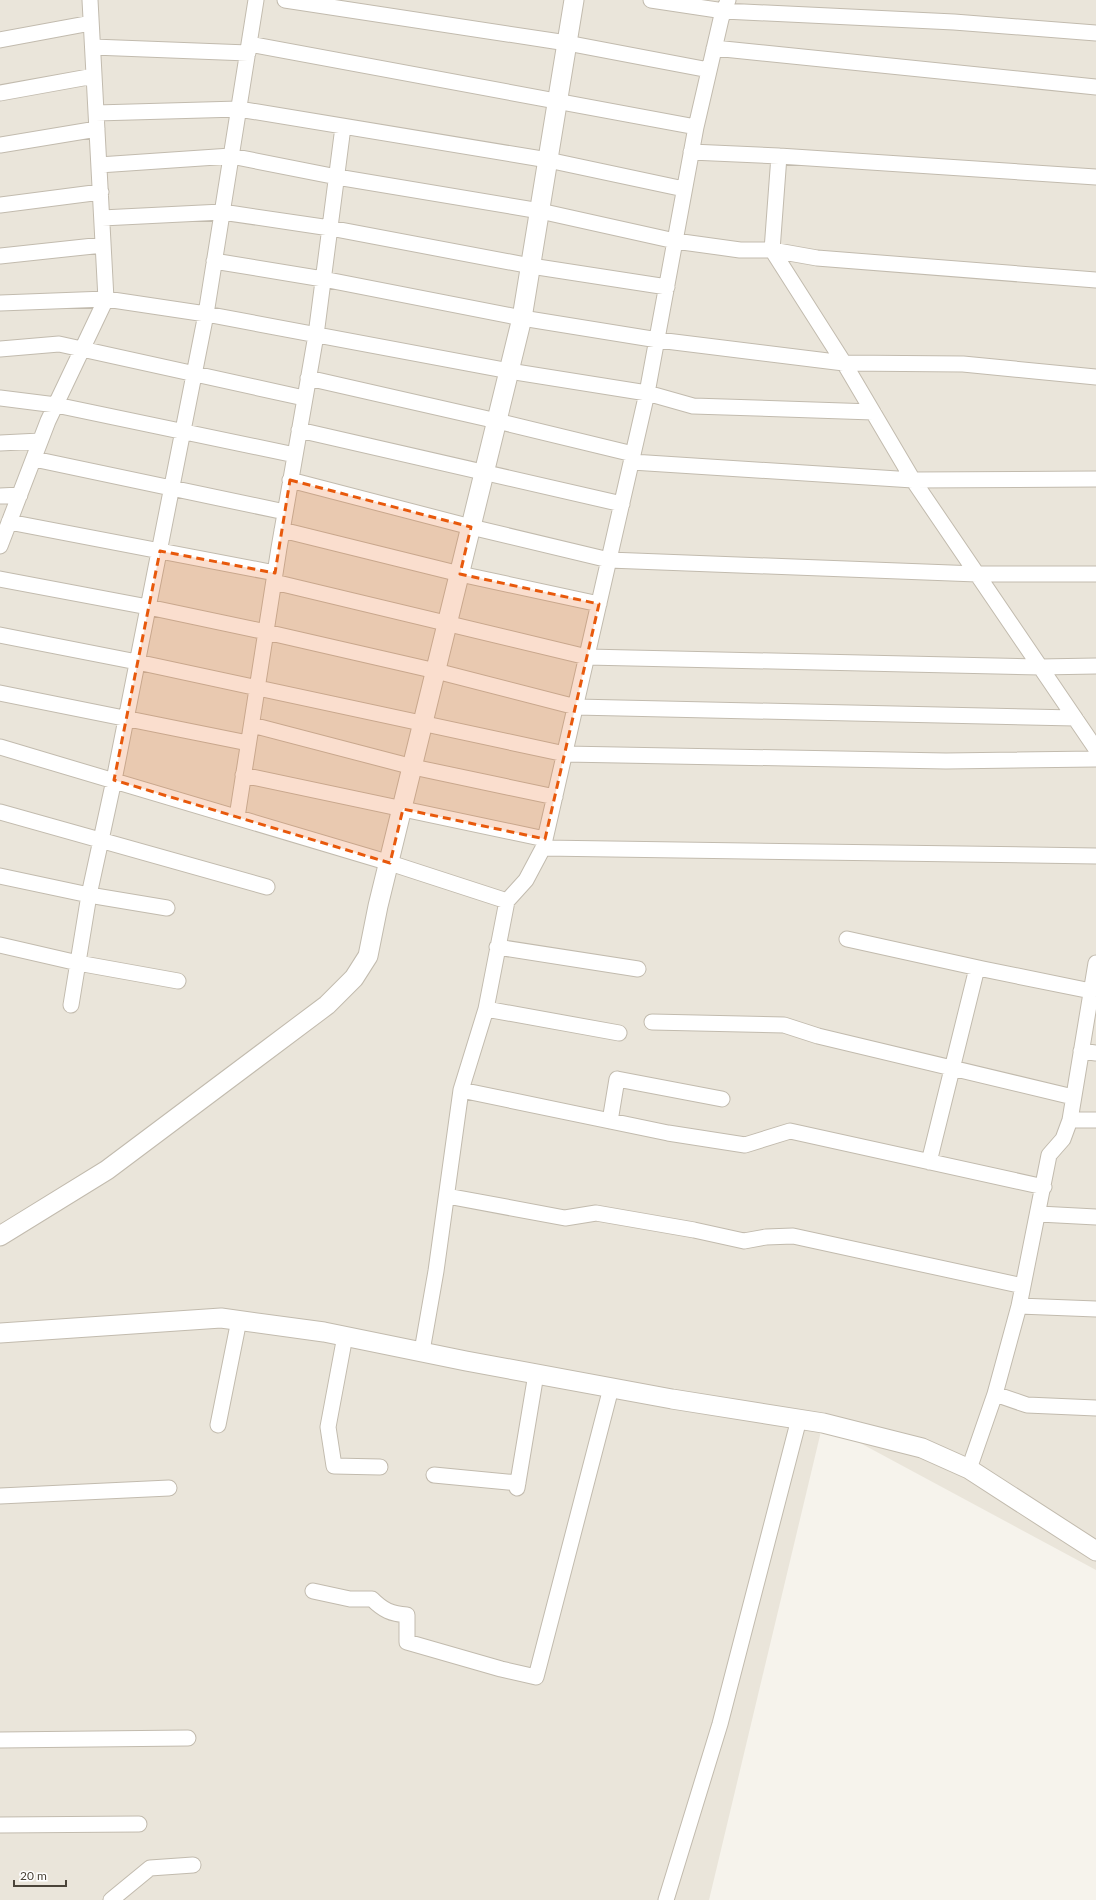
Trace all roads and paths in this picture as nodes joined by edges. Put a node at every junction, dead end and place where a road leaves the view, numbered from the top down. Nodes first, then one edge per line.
1 (90, 0) edge
2 (256, 0) edge
3 (285, 0) edge
4 (574, 0) edge
5 (652, 0) edge
6 (726, 6) edge
7 (91, 23) junction
8 (1096, 33) edge
9 (0, 40) edge
10 (568, 43) junction
11 (93, 47) junction
12 (248, 48) junction
13 (714, 48) junction
14 (709, 70) junction
15 (94, 76) junction
16 (1096, 87) edge
17 (0, 93) edge
18 (558, 102) junction
19 (238, 110) junction
20 (96, 113) junction
21 (344, 126) junction
22 (696, 127) junction
23 (97, 129) junction
24 (0, 146) edge
25 (691, 152) junction
26 (231, 156) junction
27 (779, 156) junction
28 (548, 160) junction
29 (99, 165) junction
30 (337, 177) junction
31 (1096, 177) edge
32 (684, 189) junction
33 (100, 192) junction
34 (0, 205) edge
35 (540, 211) junction
36 (222, 212) junction
37 (102, 218) junction
38 (330, 228) junction
39 (675, 241) junction
40 (103, 245) junction
41 (772, 250) junction
42 (0, 256) edge
43 (214, 260) junction
44 (531, 266) junction
45 (323, 279) junction
46 (1096, 280) edge
47 (667, 287) junction
48 (106, 299) junction
49 (0, 303) edge
50 (206, 314) junction
51 (522, 318) junction
52 (316, 335) junction
53 (658, 340) junction
54 (0, 349) edge
55 (84, 349) junction
56 (844, 363) junction
57 (509, 371) junction
58 (194, 375) junction
59 (1096, 377) edge
60 (308, 378) junction
61 (647, 393) junction
62 (0, 398) edge
63 (304, 398) junction
64 (56, 405) junction
65 (874, 412) junction
66 (497, 421) junction
67 (299, 430) junction
68 (183, 432) junction
69 (40, 441) junction
70 (0, 444) edge
71 (294, 455) junction
72 (632, 458) junction
73 (34, 460) junction
74 (485, 472) junction
75 (1096, 479) edge
76 (290, 480) junction
77 (913, 480) junction
78 (171, 490) junction
79 (20, 495) junction
80 (0, 496) edge
81 (622, 504) junction
82 (285, 512) junction
83 (9, 522) junction
84 (471, 527) junction
85 (282, 530) junction
86 (0, 546) edge
87 (160, 551) junction
88 (609, 560) junction
89 (460, 574) junction
90 (977, 574) junction
91 (1096, 574) edge
92 (274, 577) junction
93 (0, 579) edge
94 (599, 604) junction
95 (148, 607) junction
96 (448, 625) junction
97 (266, 632) junction
98 (0, 635) edge
99 (587, 657) junction
100 (138, 662) junction
101 (1096, 666) edge
102 (1040, 667) junction
103 (436, 671) junction
104 (257, 689) junction
105 (0, 693) edge
106 (576, 707) junction
107 (1075, 718) junction
108 (126, 719) junction
109 (423, 724) junction
110 (252, 725) junction
111 (248, 743) junction
112 (0, 747) edge
113 (1096, 748) edge
114 (565, 754) junction
115 (1096, 759) edge
116 (413, 767) junction
117 (244, 774) junction
118 (114, 780) junction
119 (555, 797) junction
120 (403, 810) junction
121 (0, 812) edge
122 (237, 817) junction
123 (101, 841) junction
124 (544, 844) junction
125 (1096, 856) edge
126 (390, 864) junction
127 (0, 876) edge
128 (267, 887) dead end
129 (89, 895) junction
130 (507, 901) junction
131 (167, 908) dead end
132 (847, 938) dead end
133 (0, 945) edge
134 (497, 947) junction
135 (78, 962) junction
136 (1096, 962) edge
137 (977, 968) junction
138 (638, 969) dead end
139 (178, 981) dead end
140 (1091, 991) junction
141 (71, 1005) dead end
142 (486, 1009) junction
143 (652, 1022) dead end
144 (619, 1033) dead end
145 (1081, 1051) junction
146 (1096, 1053) edge
147 (952, 1068) junction
148 (461, 1090) junction
149 (1073, 1097) junction
150 (722, 1098) dead end
151 (1070, 1120) junction
152 (1096, 1120) edge
153 (610, 1121) junction
154 (930, 1162) junction
155 (1044, 1188) junction
156 (447, 1196) junction
157 (1039, 1214) junction
158 (1096, 1217) edge
159 (0, 1236) edge
160 (1024, 1286) junction
161 (1019, 1306) junction
162 (1096, 1309) edge
163 (238, 1320) junction
164 (0, 1333) edge
165 (344, 1336) junction
166 (422, 1351) junction
167 (536, 1374) junction
168 (612, 1388) junction
169 (995, 1394) junction
170 (1096, 1408) edge
171 (799, 1419) junction
172 (218, 1425) dead end
173 (380, 1467) dead end
174 (968, 1469) junction
175 (434, 1475) dead end
176 (169, 1488) dead end
177 (0, 1496) edge
178 (1096, 1551) edge
179 (313, 1591) dead end
180 (188, 1738) dead end
181 (0, 1740) edge
182 (139, 1824) dead end
183 (0, 1825) edge
184 (193, 1865) dead end
185 (111, 1900) edge
186 (666, 1900) edge

1 - 7 street
2 - 12 street
3 - 10 street
4 - 10 street
5 - 6 street
6 - 8 street
6 - 13 street
7 - 9 street
7 - 11 street
10 - 14 street
10 - 18 street
11 - 12 street
11 - 15 street
12 - 18 street
12 - 19 street
13 - 14 street
13 - 16 street
14 - 22 street
15 - 17 street
15 - 20 street
18 - 22 street
18 - 28 street
19 - 20 street
19 - 21 street
19 - 26 street
20 - 23 street
21 - 28 street
21 - 30 street
22 - 25 street
23 - 24 street
23 - 29 street
25 - 27 street
25 - 32 street
26 - 29 street
26 - 30 street
26 - 36 street
27 - 31 street
27 - 41 street
28 - 32 street
28 - 35 street
29 - 33 street
30 - 35 street
30 - 38 street
32 - 39 street
33 - 34 street
33 - 37 street
35 - 39 street
35 - 44 street
36 - 37 street
36 - 38 street
36 - 43 street
37 - 40 street
38 - 44 street
38 - 45 street
39 - 41 street
39 - 47 street
40 - 42 street
40 - 48 street
41 - 46 street
41 - 56 street
43 - 45 street
43 - 50 street
44 - 47 street
44 - 51 street
45 - 51 street
45 - 52 street
47 - 53 street
48 - 49 street
48 - 50 street
48 - 55 street
50 - 52 street
50 - 58 street
51 - 53 street
51 - 57 street
52 - 57 street
52 - 60 street
53 - 56 street
53 - 61 street
54 - 55 street
55 - 58 street
55 - 64 street
56 - 59 street
56 - 65 street
57 - 61 street
57 - 66 street
58 - 63 street
58 - 68 street
60 - 63 street
60 - 66 street
61 - 65 street
61 - 72 street
62 - 64 street
63 - 67 street
64 - 68 street
64 - 69 street
65 - 77 street
66 - 72 street
66 - 74 street
67 - 71 street
67 - 74 street
68 - 71 street
68 - 78 street
69 - 70 street
69 - 73 street
71 - 76 street
72 - 77 street
72 - 81 street
73 - 78 street
73 - 79 street
74 - 81 street
74 - 84 street
75 - 77 street
76 - 82 street
76 - 84 street
77 - 90 street
78 - 82 street
78 - 87 street
79 - 80 street
79 - 83 street
81 - 88 street
82 - 85 street
83 - 86 street
83 - 87 street
84 - 88 street
84 - 89 street
85 - 89 street
85 - 92 street
87 - 92 street
87 - 95 street
88 - 90 street
88 - 94 street
89 - 94 street
89 - 96 street
90 - 91 street
90 - 102 street
92 - 96 street
92 - 97 street
93 - 95 street
94 - 99 street
95 - 97 street
95 - 100 street
96 - 99 street
96 - 103 street
97 - 103 street
97 - 104 street
98 - 100 street
99 - 102 street
99 - 106 street
100 - 104 street
100 - 108 street
101 - 102 street
102 - 107 street
103 - 106 street
103 - 109 street
104 - 109 street
104 - 110 street
105 - 108 street
106 - 107 street
106 - 114 street
107 - 113 street
108 - 111 street
108 - 118 street
109 - 114 street
109 - 116 street
110 - 111 street
110 - 116 street
111 - 117 street
112 - 118 street
114 - 115 street
114 - 119 street
116 - 119 street
116 - 120 street
117 - 120 street
117 - 122 street
118 - 122 street
118 - 123 street
119 - 124 street
120 - 124 street
120 - 126 street
121 - 123 street
122 - 126 street
123 - 128 street
123 - 129 street
124 - 125 street
124 - 130 street
126 - 130 street
126 - 159 street
127 - 129 street
129 - 131 street
129 - 135 street
130 - 134 street
132 - 137 street
133 - 135 street
134 - 138 street
134 - 142 street
135 - 139 street
135 - 141 street
136 - 140 street
137 - 140 street
137 - 147 street
140 - 145 street
142 - 144 street
142 - 148 street
143 - 147 street
145 - 146 street
145 - 149 street
147 - 149 street
147 - 154 street
148 - 153 street
148 - 156 street
149 - 151 street
150 - 153 street
151 - 152 street
151 - 155 street
153 - 154 street
154 - 155 street
155 - 157 street
156 - 160 street
156 - 166 street
157 - 158 street
157 - 160 street
160 - 161 street
161 - 162 street
161 - 169 street
163 - 164 street
163 - 165 street
163 - 172 street
165 - 166 street
165 - 173 street
166 - 167 street
167 - 168 street
167 - 175 street
168 - 171 street
168 - 179 street
169 - 170 street
169 - 174 street
171 - 174 street
171 - 186 street
174 - 178 street
176 - 177 street
180 - 181 street
182 - 183 street
184 - 185 street

